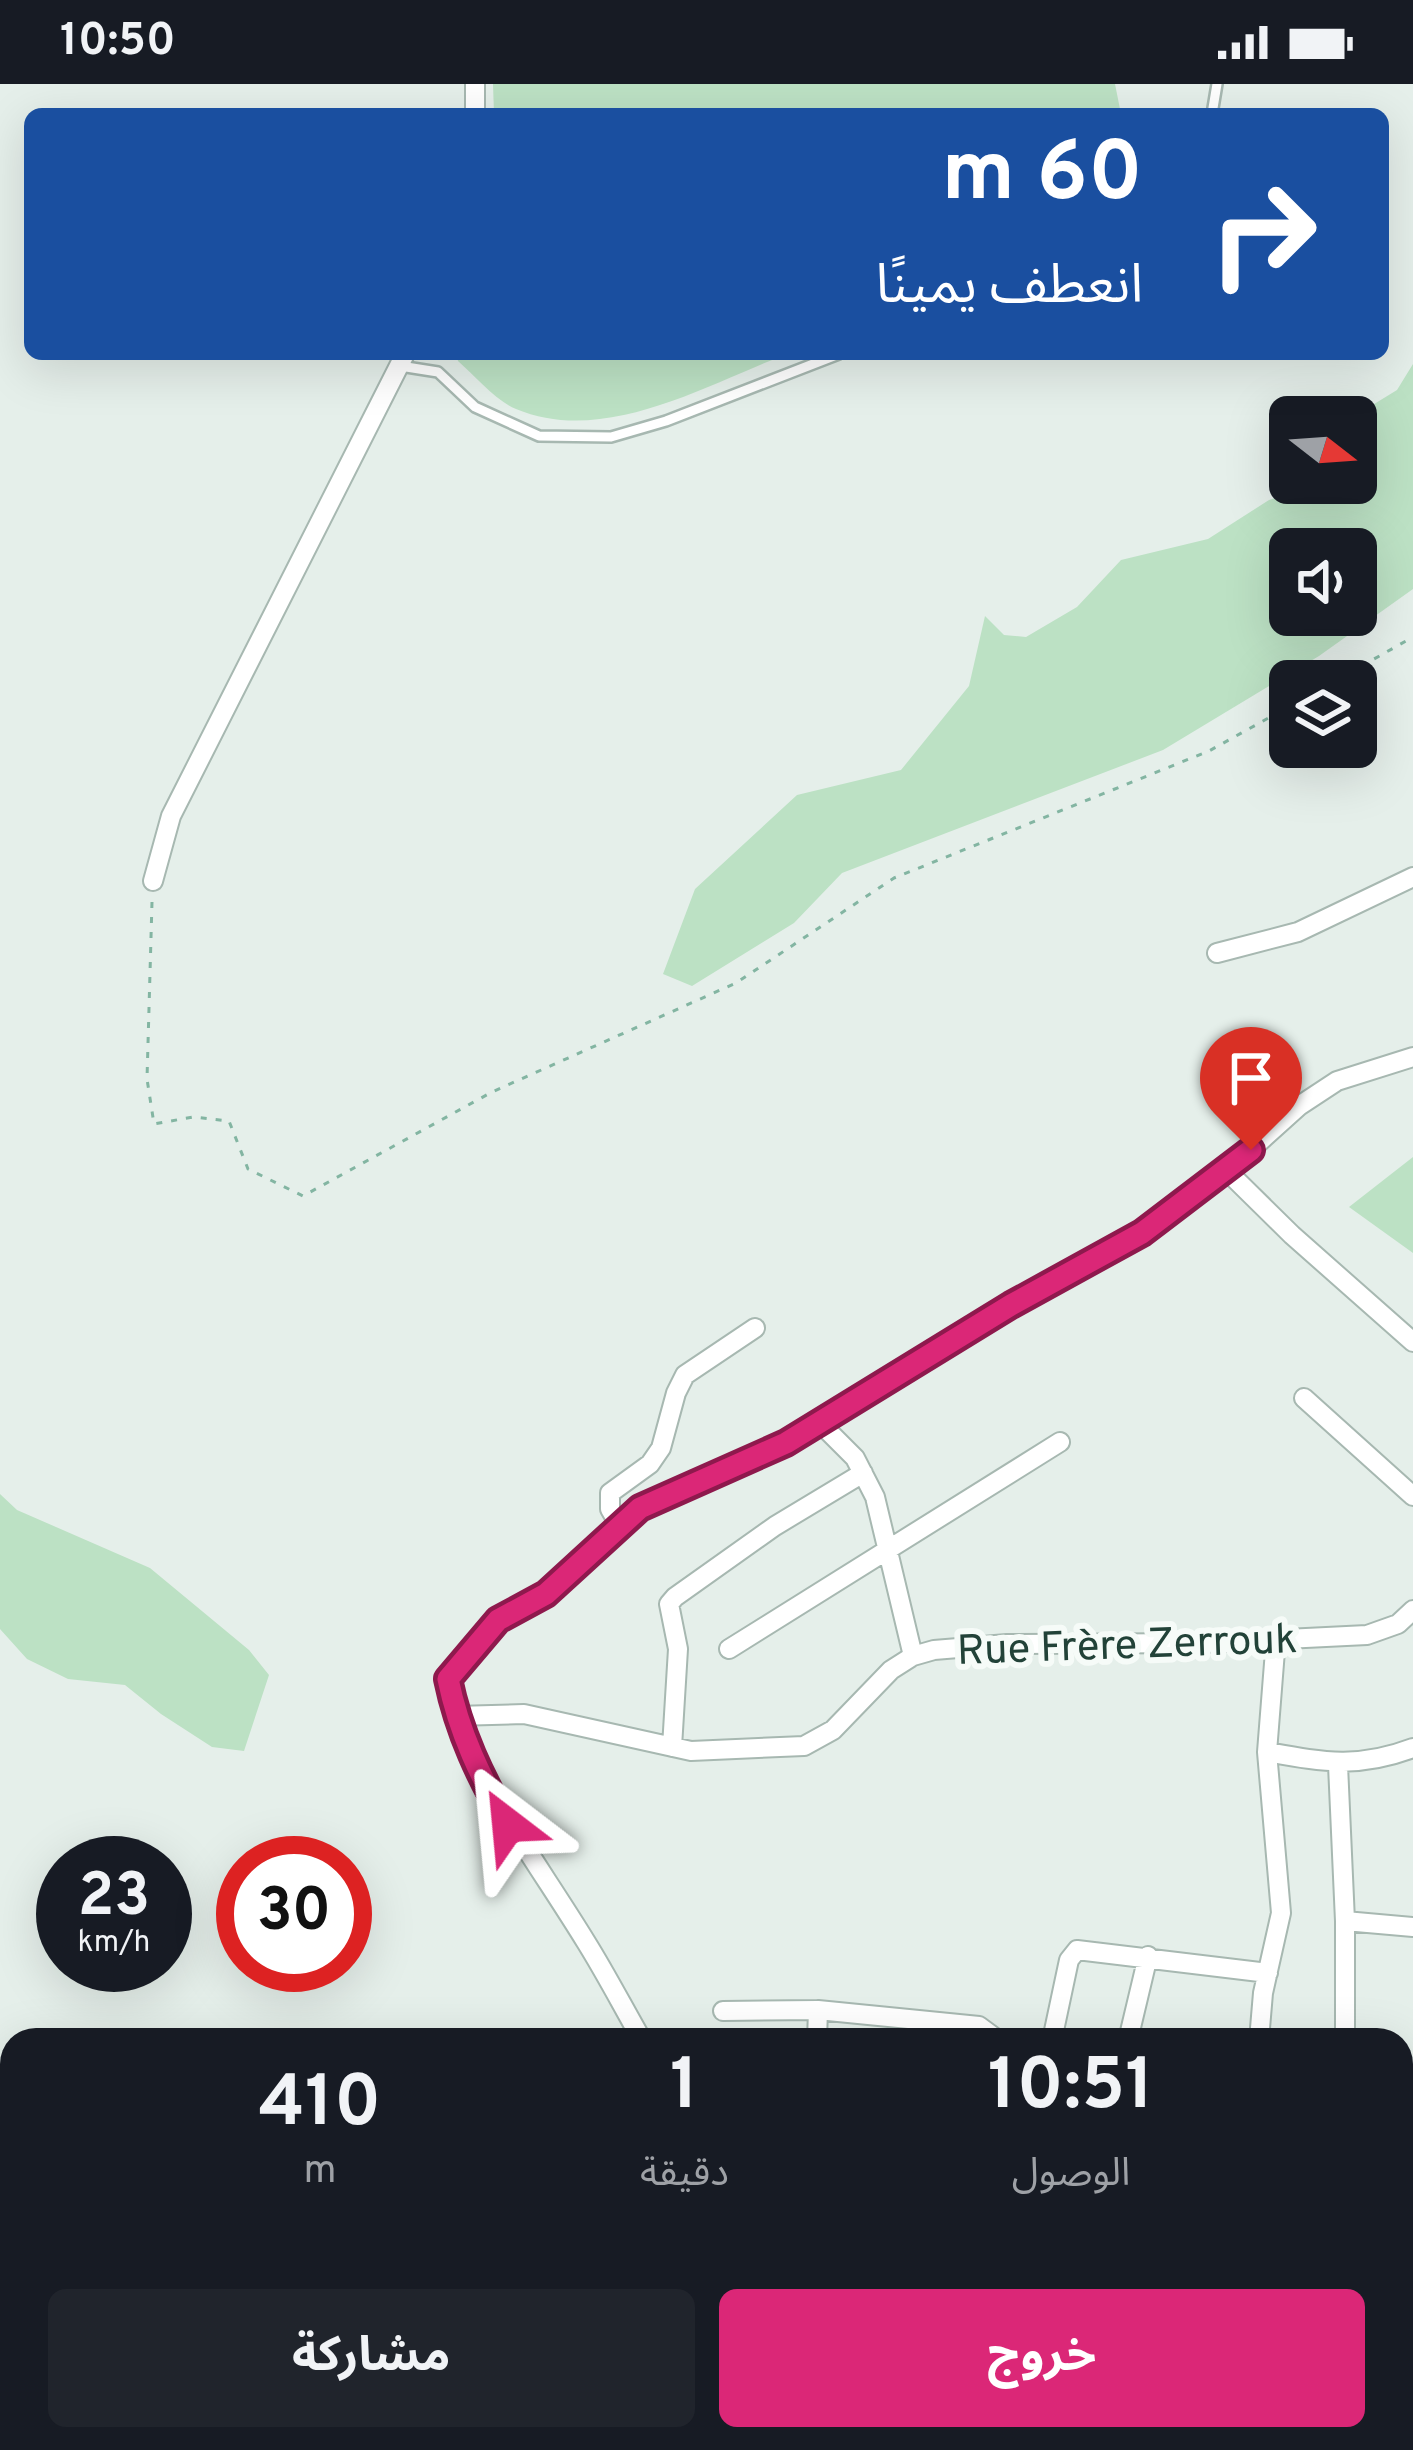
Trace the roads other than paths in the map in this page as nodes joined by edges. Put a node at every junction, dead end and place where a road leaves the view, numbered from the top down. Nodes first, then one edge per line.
1 (403, 360) edge
2 (823, 360) edge
3 (1413, 878) edge
4 (153, 881) road end
5 (1217, 953) dead end
6 (1413, 1057) edge
7 (1227, 1171) junction
8 (755, 1328) dead end
9 (1413, 1342) edge
10 (1304, 1398) dead end
11 (820, 1423) junction
12 (1060, 1442) dead end
13 (862, 1473) junction
14 (1413, 1496) edge
15 (620, 1526) junction
16 (889, 1547) junction
17 (1413, 1610) edge
18 (1276, 1638) junction
19 (729, 1649) dead end
20 (913, 1656) junction
21 (455, 1716) junction
22 (672, 1747) junction
23 (1413, 1748) edge
24 (1267, 1752) junction
25 (1338, 1765) junction
26 (1346, 1921) junction
27 (1413, 1928) edge
28 (1148, 1956) junction
29 (1268, 1972) junction
30 (818, 2010) junction
31 (723, 2011) dead end
32 (635, 2028) edge
33 (817, 2028) edge
34 (982, 2028) edge
35 (1055, 2028) edge
36 (1131, 2028) edge
37 (1261, 2028) edge
38 (1345, 2028) edge

1 - 2 lane
1 - 4 street
3 - 5 street
6 - 7 street
7 - 9 street
7 - 11 street
8 - 15 street
10 - 14 street
11 - 13 street
11 - 15 street
12 - 16 street
13 - 16 street
13 - 22 street
15 - 21 street
16 - 19 street
16 - 20 street
17 - 18 street, Rue Frère Zerrouk
18 - 20 street, Rue Frère Zerrouk
18 - 24 street
20 - 22 street, Rue Frère Zerrouk
21 - 22 street, Rue Frère Zerrouk
21 - 32 street
23 - 25 street
24 - 25 street
24 - 29 street
25 - 26 street
26 - 27 street
26 - 38 street
28 - 29 street
28 - 35 street
28 - 36 street
29 - 37 street
30 - 31 street
30 - 33 street
30 - 34 street

